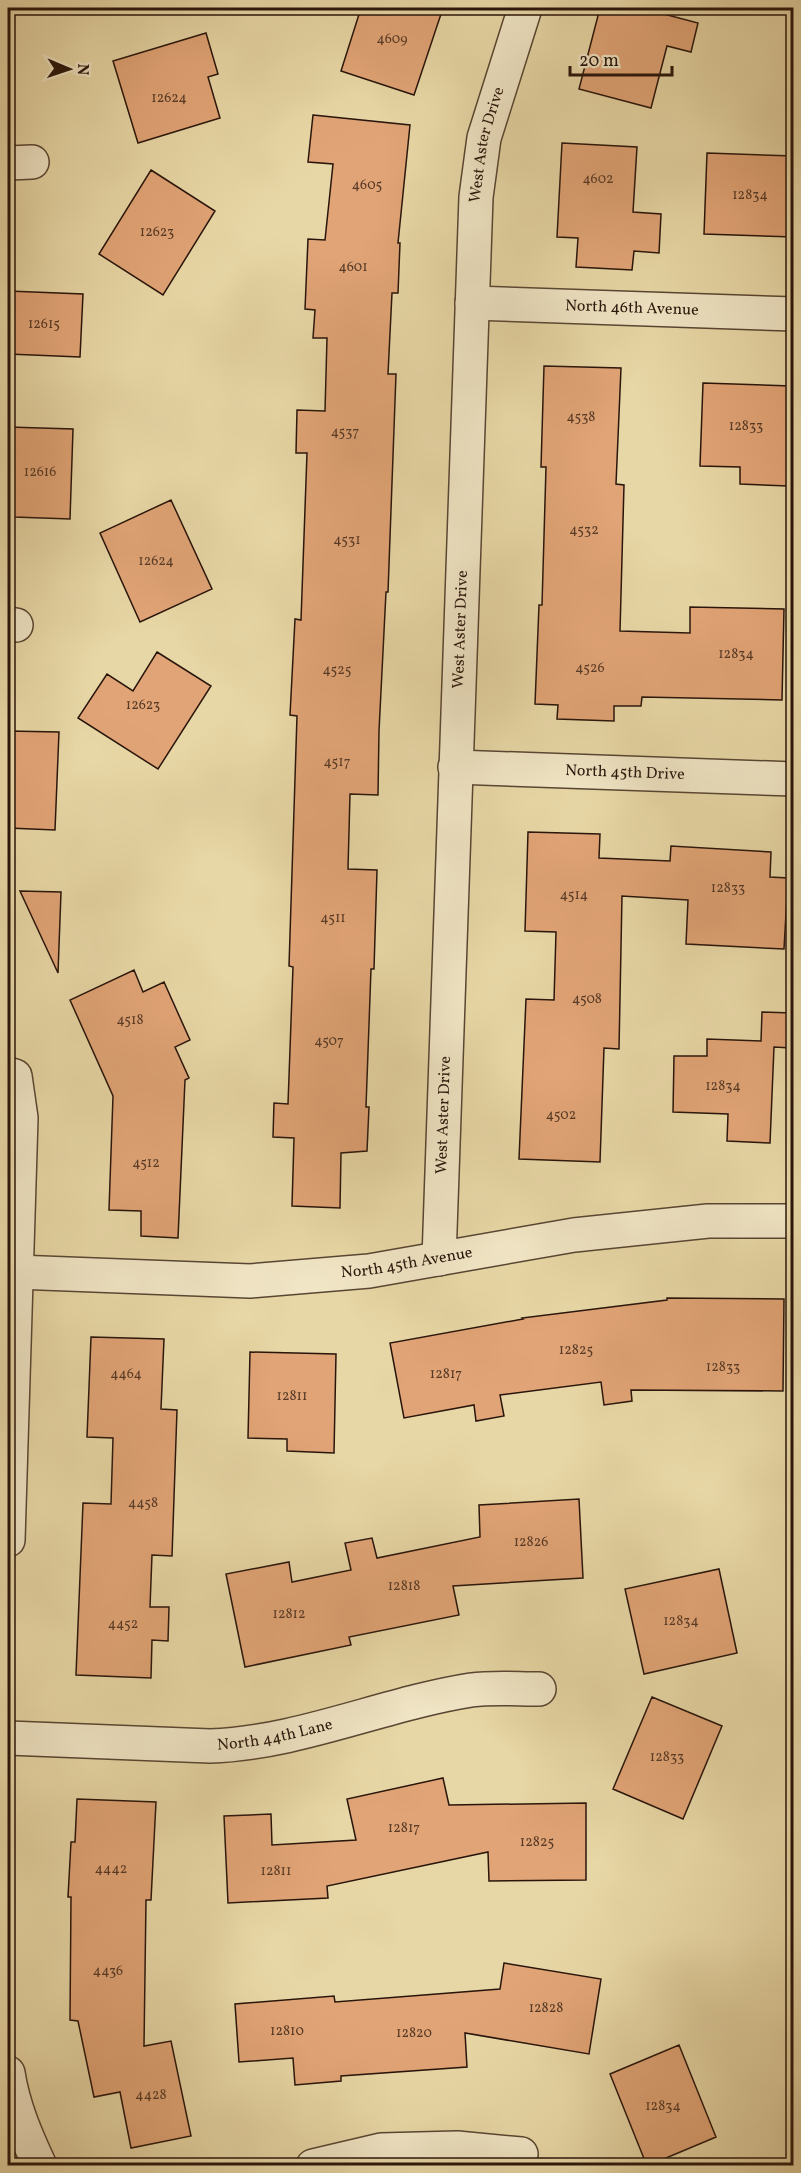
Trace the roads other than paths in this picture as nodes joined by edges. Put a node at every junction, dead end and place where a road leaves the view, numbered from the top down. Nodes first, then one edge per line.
1 (525, 8) edge
2 (472, 303) junction
3 (794, 314) edge
4 (455, 767) junction
5 (794, 779) edge
6 (11, 1075) edge
7 (794, 1221) edge
8 (439, 1259) junction
9 (16, 1272) junction
10 (8, 1540) edge
11 (539, 1689) dead end
12 (8, 1738) edge
13 (8, 2073) edge
14 (521, 2154) dead end
15 (40, 2166) edge
16 (313, 2166) edge

1 - 2 street, West Aster Drive
2 - 3 street, North 46th Avenue
2 - 4 street, West Aster Drive
4 - 5 street, North 45th Drive
4 - 8 street, West Aster Drive
6 - 9 street
7 - 8 street, North 45th Avenue
8 - 9 street, North 45th Avenue
9 - 10 street
11 - 12 street, North 44th Lane
13 - 15 street
14 - 16 street

